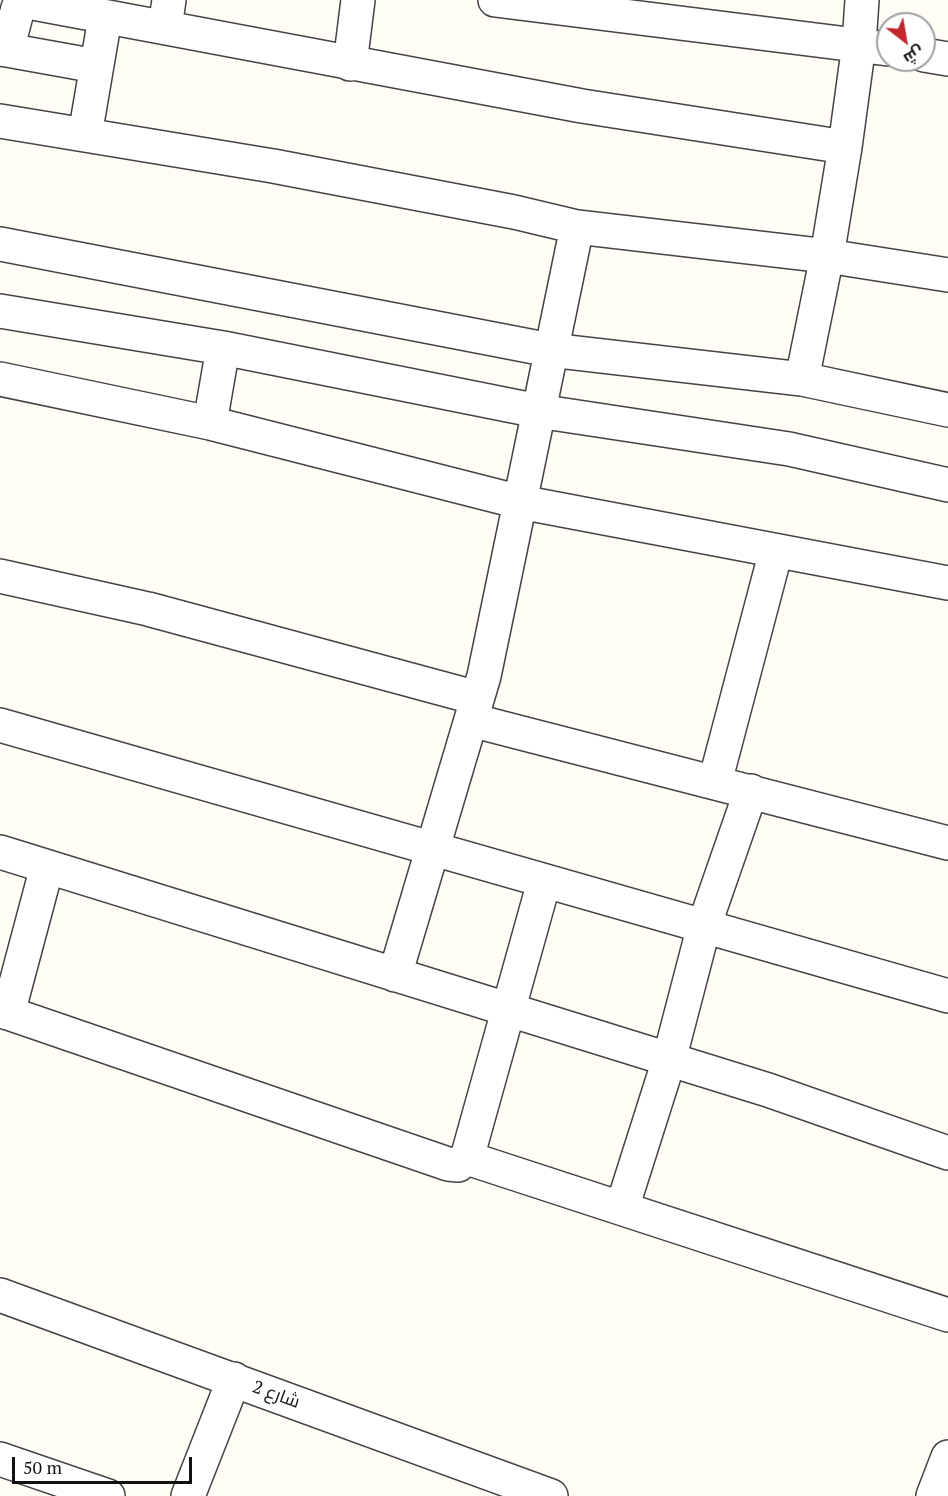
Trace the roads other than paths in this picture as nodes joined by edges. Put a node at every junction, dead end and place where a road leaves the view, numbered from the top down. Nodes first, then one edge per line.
1 (358, 0) edge
2 (495, 0) edge
3 (862, 0) edge
4 (167, 14) edge
5 (105, 18) junction
6 (874, 46) edge
7 (4, 50) edge
8 (350, 64) junction
9 (96, 66) junction
10 (0, 121) edge
11 (85, 135) junction
12 (845, 147) junction
13 (577, 227) junction
14 (0, 244) edge
15 (827, 256) junction
16 (948, 275) edge
17 (0, 310) edge
18 (223, 348) junction
19 (550, 350) junction
20 (0, 379) edge
21 (802, 379) junction
22 (948, 410) edge
23 (538, 411) junction
24 (210, 423) junction
25 (948, 485) edge
26 (520, 502) junction
27 (776, 551) junction
28 (0, 576) edge
29 (948, 584) edge
30 (474, 709) junction
31 (0, 725) edge
32 (715, 782) junction
33 (751, 791) junction
34 (948, 843) edge
35 (434, 849) junction
36 (0, 852) edge
37 (47, 867) junction
38 (544, 882) junction
39 (704, 926) junction
40 (395, 975) junction
41 (948, 996) edge
42 (509, 1008) junction
43 (4, 1012) edge
44 (669, 1060) junction
45 (948, 1154) edge
46 (467, 1158) junction
47 (622, 1208) junction
48 (0, 1295) edge
49 (948, 1315) edge
50 (234, 1379) junction
51 (948, 1457) edge
52 (0, 1459) edge
53 (108, 1496) edge
54 (188, 1496) edge
55 (551, 1496) edge
56 (933, 1496) edge

1 - 8 street
2 - 6 street
3 - 6 street
4 - 5 street
4 - 8 street
5 - 7 street
5 - 9 street
6 - 12 street
7 - 9 street
8 - 12 street
9 - 11 street
10 - 11 street
11 - 13 street
12 - 15 street
13 - 15 street
13 - 19 street
14 - 19 street
15 - 16 street
15 - 21 street
17 - 18 street
18 - 23 street
18 - 24 street
19 - 21 street
19 - 23 street
20 - 24 street
21 - 22 street
23 - 25 street
23 - 26 street
24 - 26 street
26 - 27 street
26 - 30 street
27 - 29 street
27 - 32 street
28 - 30 street
30 - 32 street
30 - 35 street
31 - 35 street
32 - 33 street
33 - 34 street
33 - 39 street
35 - 38 street
35 - 40 street
36 - 37 street
37 - 40 street
37 - 43 street
38 - 39 street
38 - 42 street
39 - 41 street
39 - 44 street
40 - 42 street
42 - 44 street
42 - 46 street
43 - 46 street
44 - 45 street
44 - 47 street
46 - 47 street
47 - 49 street
48 - 50 street, شارع 2
50 - 54 street
50 - 55 street, شارع 2
51 - 56 street
52 - 53 street

